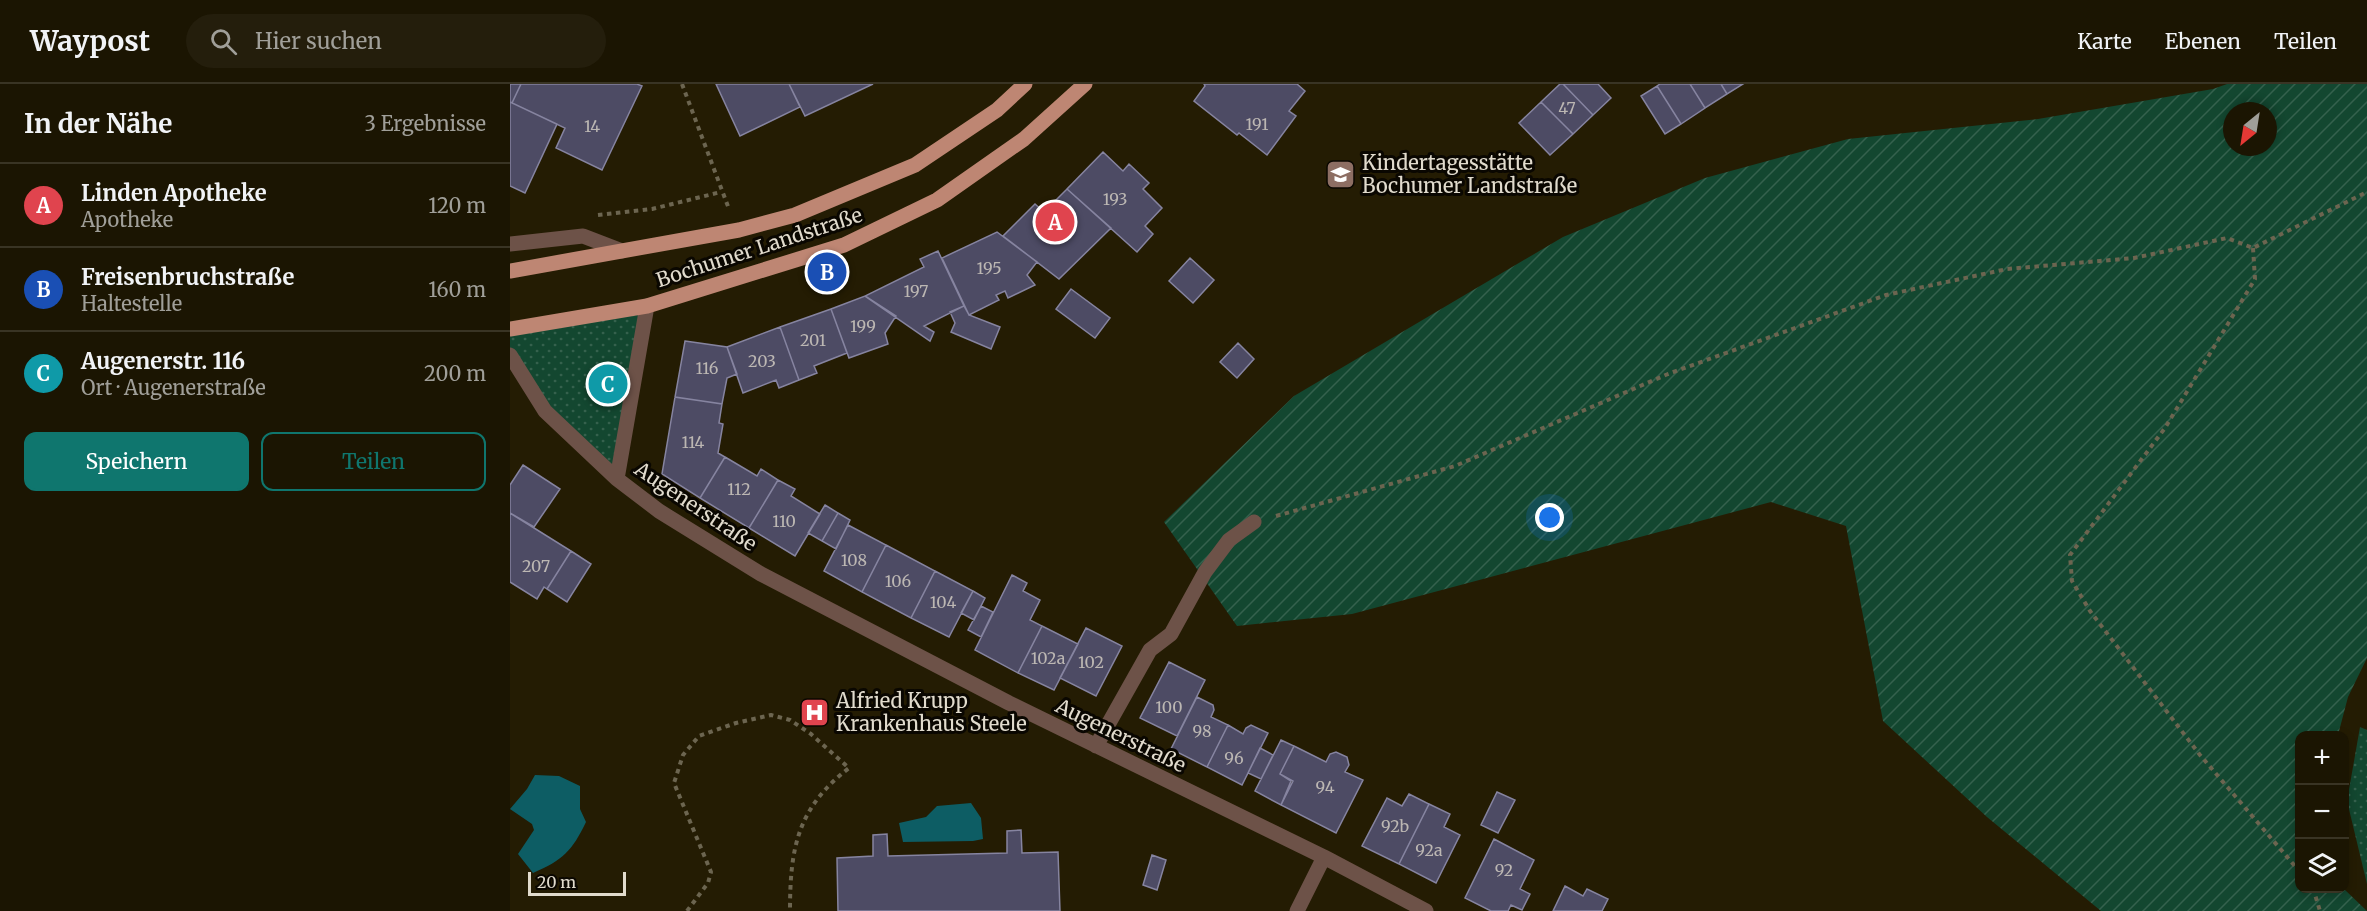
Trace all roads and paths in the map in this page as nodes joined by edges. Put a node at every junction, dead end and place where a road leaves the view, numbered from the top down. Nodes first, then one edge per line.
1 (682, 84) edge
2 (1025, 84) edge
3 (1085, 84) edge
4 (2367, 192) edge
5 (593, 215) dead end
6 (510, 244) edge
7 (2253, 248) junction
8 (622, 251) junction
9 (510, 271) edge
10 (647, 306) junction
11 (510, 329) edge
12 (510, 356) edge
13 (617, 479) junction
14 (1254, 522) joint
15 (1096, 746) junction
16 (1324, 857) junction
17 (2295, 866) edge
18 (2315, 893) edge
19 (687, 911) edge
20 (790, 911) edge
21 (1297, 911) edge
22 (1425, 911) edge
23 (2320, 911) edge

1 - 5 path
2 - 8 main road, Bochumer Landstraße
3 - 10 main road, Bochumer Landstraße
4 - 7 path
6 - 8 street
7 - 14 path
7 - 17 path
8 - 9 main road, Bochumer Landstraße
10 - 11 main road, Bochumer Landstraße
10 - 13 street, Augenerstraße
12 - 13 street, Augenerstraße
13 - 15 street, Augenerstraße
14 - 15 street
15 - 16 street, Augenerstraße
16 - 21 street
16 - 22 street, Augenerstraße
18 - 23 path
19 - 20 path

